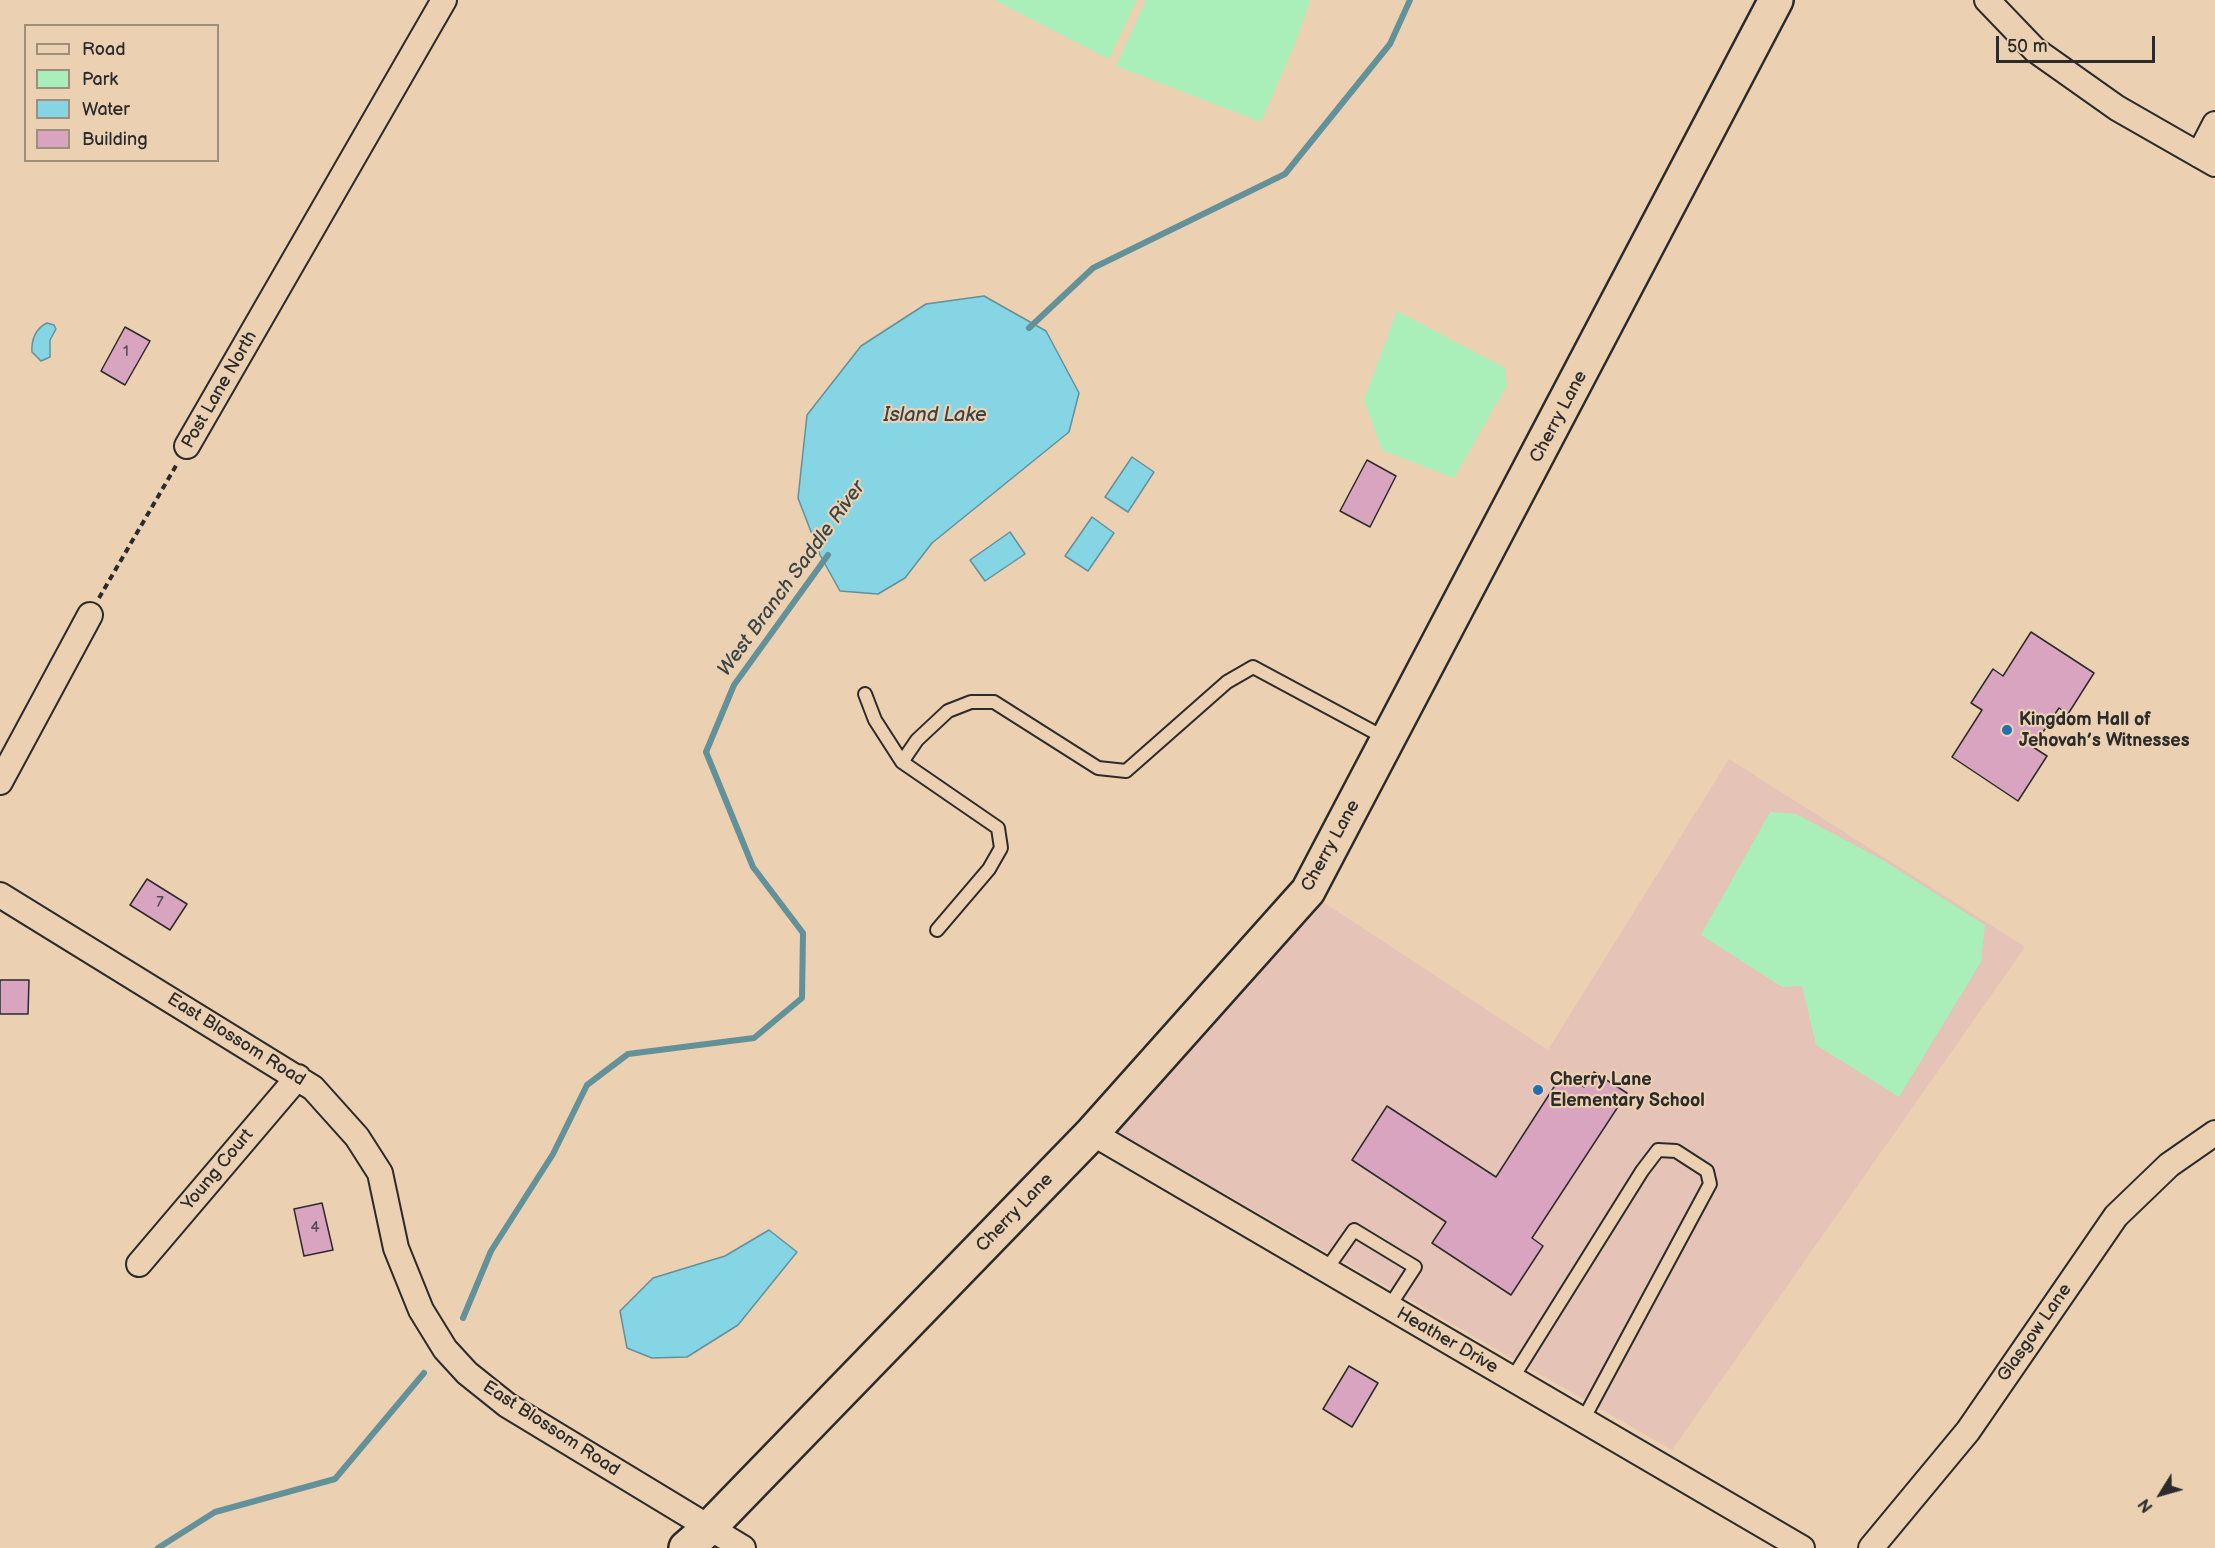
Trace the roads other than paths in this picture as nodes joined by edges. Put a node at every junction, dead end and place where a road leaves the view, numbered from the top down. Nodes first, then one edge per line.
1 (444, 0) edge
2 (1776, 0) edge
3 (1987, 0) edge
4 (2215, 124) edge
5 (2207, 160) edge
6 (188, 446) road end
7 (90, 615) road end
8 (865, 694) dead end
9 (1389, 740) junction
10 (902, 762) junction
11 (0, 782) edge
12 (0, 895) edge
13 (937, 930) dead end
14 (298, 1077) junction
15 (1092, 1133) junction
16 (2215, 1133) edge
17 (139, 1264) dead end
18 (1326, 1270) junction
19 (1389, 1307) junction
20 (1512, 1379) junction
21 (1583, 1420) junction
22 (697, 1538) edge
23 (743, 1548) edge
24 (1802, 1548) edge
25 (1870, 1548) edge

1 - 6 street, Post Lane North
2 - 9 street, Cherry Lane
3 - 5 street
4 - 5 street
7 - 11 street
8 - 10 lane
9 - 10 lane
9 - 15 street, Cherry Lane
10 - 13 lane
12 - 14 street, East Blossom Road
14 - 17 street, Young Court
14 - 22 street, East Blossom Road
15 - 18 street, Heather Drive
15 - 22 street, Cherry Lane
16 - 25 street, Glasgow Lane
18 - 19 street, Heather Drive
18 - 19 lane
19 - 20 street, Heather Drive
20 - 21 street, Heather Drive
20 - 21 lane
21 - 24 street, Heather Drive
22 - 23 street, East Blossom Road

